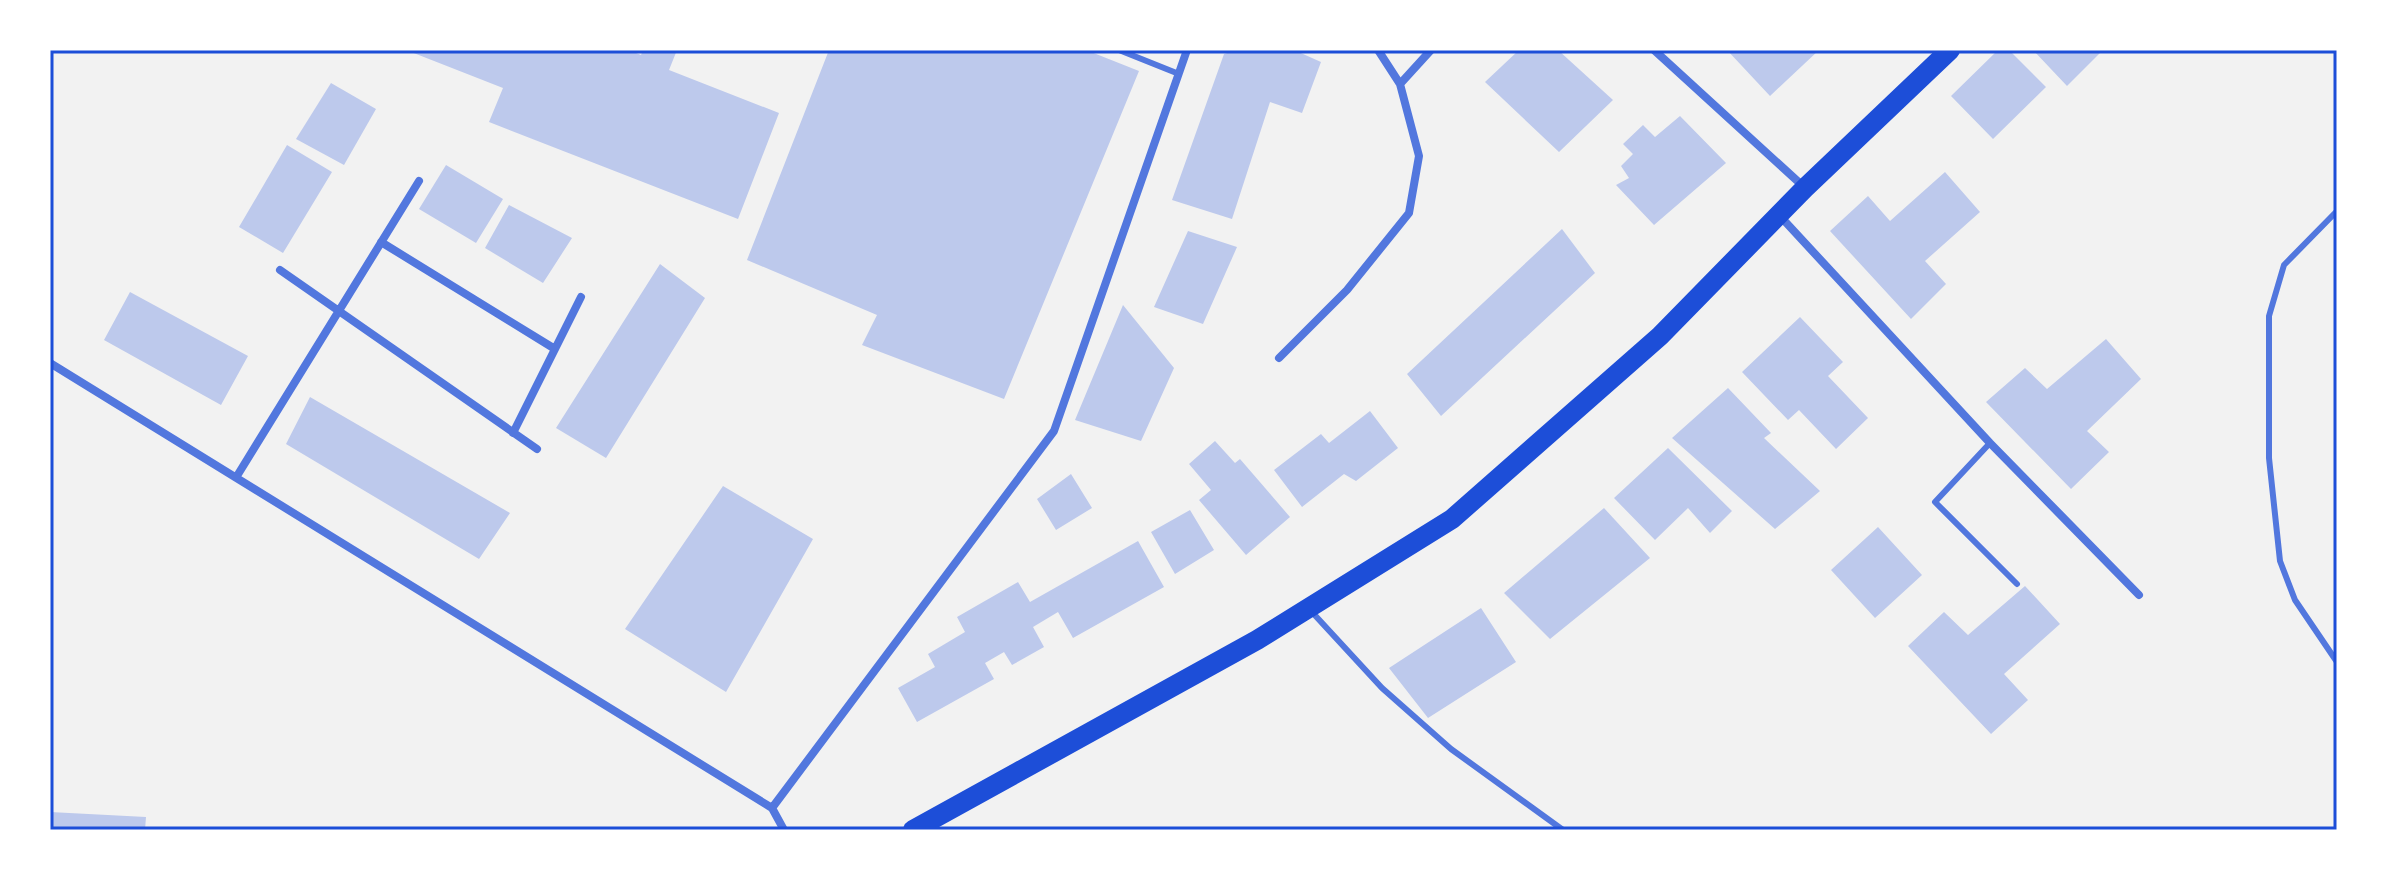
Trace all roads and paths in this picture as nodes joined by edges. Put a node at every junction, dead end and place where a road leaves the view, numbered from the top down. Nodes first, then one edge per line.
1 (1119, 50) edge
2 (1187, 50) edge
3 (1378, 50) edge
4 (1431, 50) edge
5 (1654, 50) edge
6 (1950, 50) edge
7 (1179, 74) junction
8 (1400, 84) junction
9 (419, 181) dead end
10 (1805, 188) junction
11 (2337, 211) edge
12 (1779, 215) junction
13 (381, 242) junction
14 (280, 270) dead end
15 (581, 297) dead end
16 (339, 311) junction
17 (555, 349) junction
18 (1279, 358) dead end
19 (50, 363) edge
20 (513, 433) junction
21 (1990, 443) junction
22 (537, 449) dead end
23 (237, 476) junction
24 (2017, 584) dead end
25 (2139, 595) dead end
26 (1309, 608) junction
27 (2337, 662) edge
28 (772, 808) junction
29 (784, 830) edge
30 (913, 830) edge
31 (1563, 830) edge

1 - 7 lane
2 - 7 street
3 - 8 street
4 - 8 street
5 - 10 street
6 - 10 main road
7 - 28 street
8 - 18 street
9 - 13 street
10 - 12 main road
11 - 27 lane
12 - 21 street
12 - 26 main road
13 - 16 street
13 - 17 street
14 - 16 street
15 - 17 street
16 - 20 street
16 - 23 street
17 - 20 street
19 - 23 street
20 - 22 street
21 - 24 lane
21 - 25 street
23 - 28 street
26 - 30 main road
26 - 31 lane
28 - 29 street

